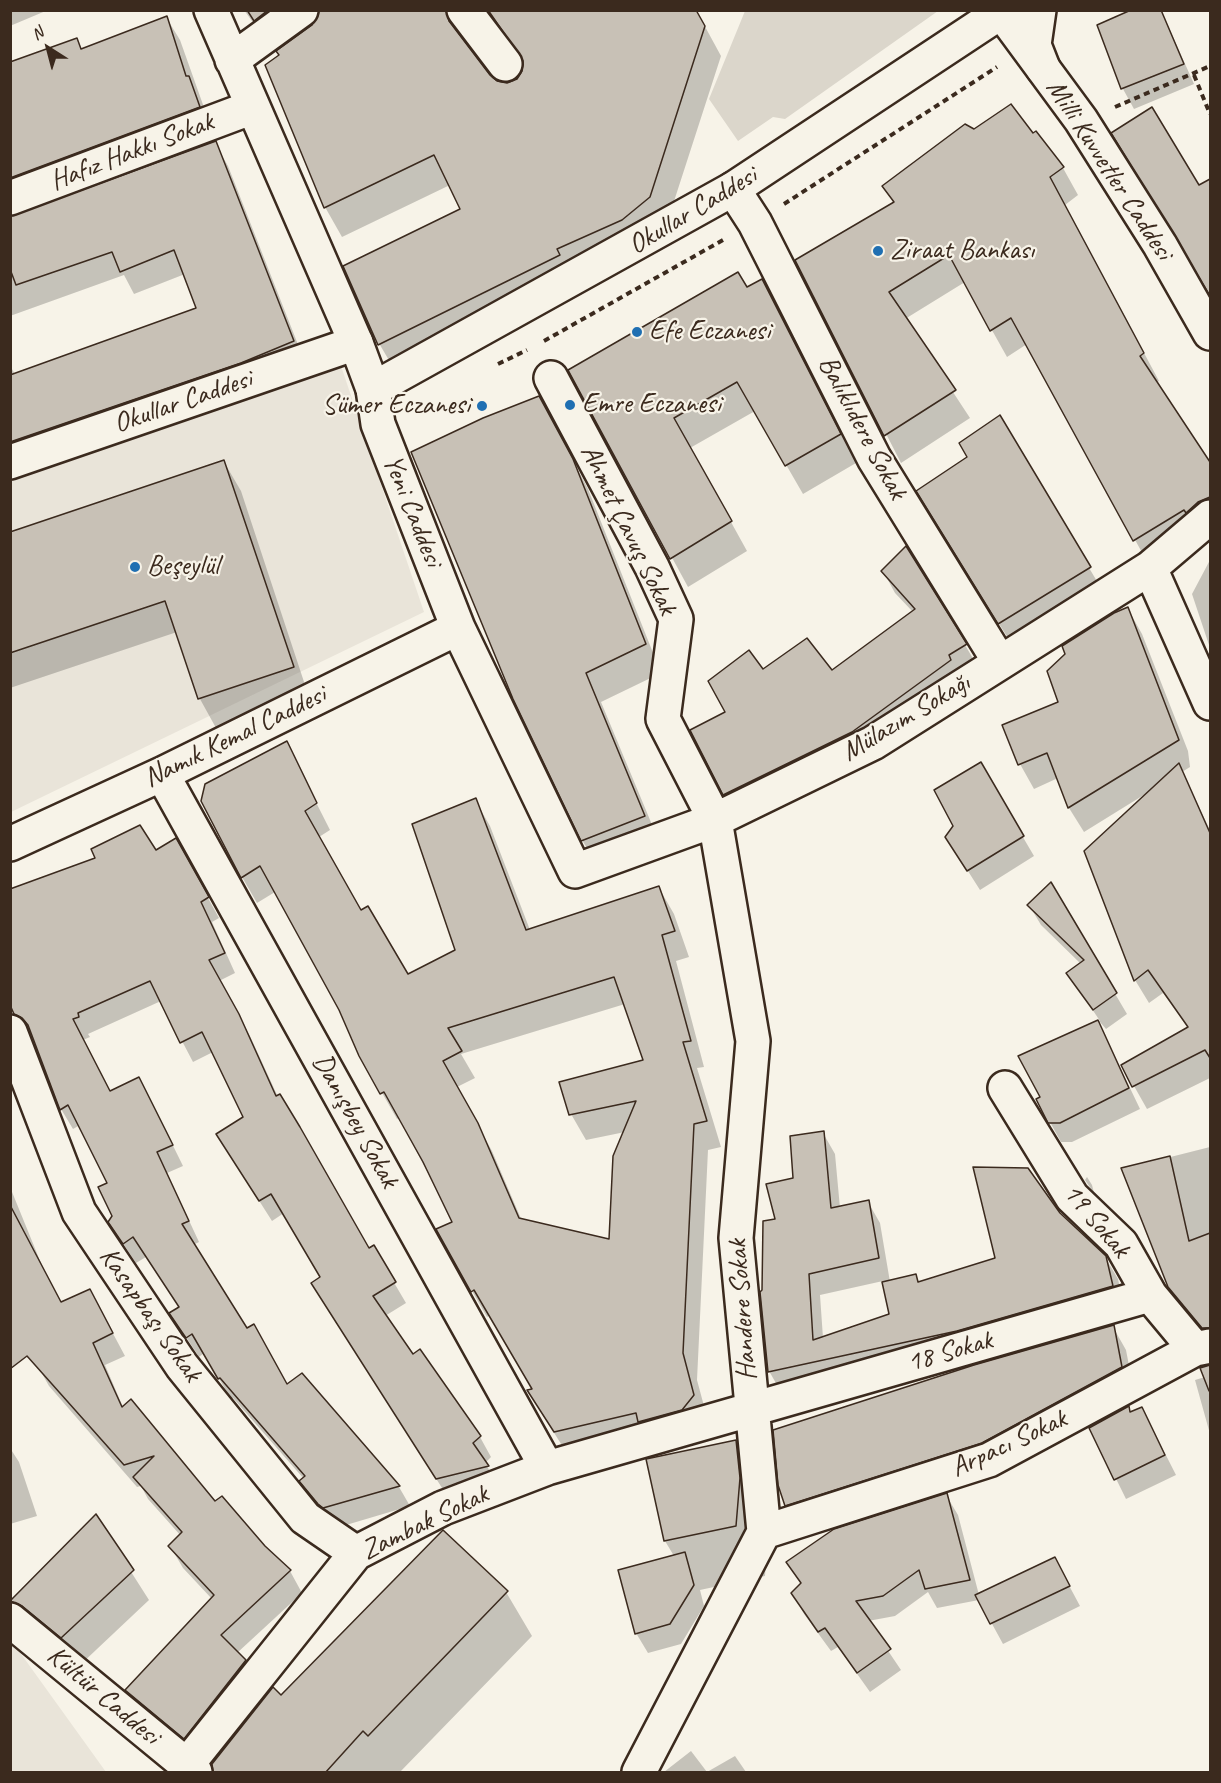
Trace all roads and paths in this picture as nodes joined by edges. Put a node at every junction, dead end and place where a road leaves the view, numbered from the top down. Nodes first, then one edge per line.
1 (211, 10) edge
2 (302, 10) edge
3 (464, 10) edge
4 (1039, 10) edge
5 (1001, 11) edge
6 (232, 60) junction
7 (505, 64) dead end
8 (1210, 66) edge
9 (1043, 68) junction
10 (1194, 75) junction
11 (253, 107) junction
12 (1210, 114) edge
13 (1081, 120) junction
14 (733, 189) junction
15 (10, 198) edge
16 (1210, 333) edge
17 (356, 343) junction
18 (551, 378) dead end
19 (373, 389) junction
20 (10, 462) edge
21 (1210, 517) edge
22 (1150, 567) junction
23 (458, 628) junction
24 (999, 661) junction
25 (1210, 703) edge
26 (162, 774) junction
27 (715, 820) junction
28 (10, 844) edge
29 (575, 871) joint
30 (10, 1032) edge
31 (1005, 1088) dead end
32 (1150, 1295) junction
33 (1203, 1348) edge
34 (751, 1409) junction
35 (547, 1468) junction
36 (764, 1532) junction
37 (357, 1553) junction
38 (10, 1620) edge
39 (191, 1769) edge
40 (639, 1773) edge

1 - 6 street, Yeni Caddesi
2 - 6 street
3 - 7 street
4 - 9 street
5 - 9 street, Milli Kuvvetler Caddesi
5 - 14 street, Okullar Caddesi
6 - 11 street, Yeni Caddesi
8 - 10 path
9 - 13 street, Milli Kuvvetler Caddesi
10 - 12 path
10 - 13 path
11 - 15 street, Hafız Hakkı Sokak
11 - 17 street, Yeni Caddesi
13 - 16 street, Milli Kuvvetler Caddesi
14 - 19 street, Okullar Caddesi
14 - 24 street, Balıklıdere Sokak
17 - 19 street, Yeni Caddesi
17 - 20 street, Okullar Caddesi
18 - 27 street, Ahmet Çavuş Sokak
19 - 23 street, Yeni Caddesi
21 - 22 street, Mülazım Sokağı
22 - 24 street, Mülazım Sokağı
22 - 25 street
23 - 26 street, Namık Kemal Caddesi
23 - 29 street, Yeni Caddesi
24 - 27 street, Mülazım Sokağı
26 - 28 street, Namık Kemal Caddesi
26 - 35 street, Danışbey Sokak
27 - 29 street, Mülazım Sokağı
27 - 34 street, Handere Sokak
30 - 37 street, Kasapbaşı Sokak
31 - 32 street, 19 Sokak
32 - 33 street, 19 Sokak
32 - 34 street, 18 Sokak
33 - 36 street, Arpacı Sokak
34 - 35 street, Zambak Sokak
34 - 36 street, Handere Sokak
35 - 37 street, Zambak Sokak
36 - 40 street
37 - 39 street, Zambak Sokak
38 - 39 street, Kültür Caddesi

